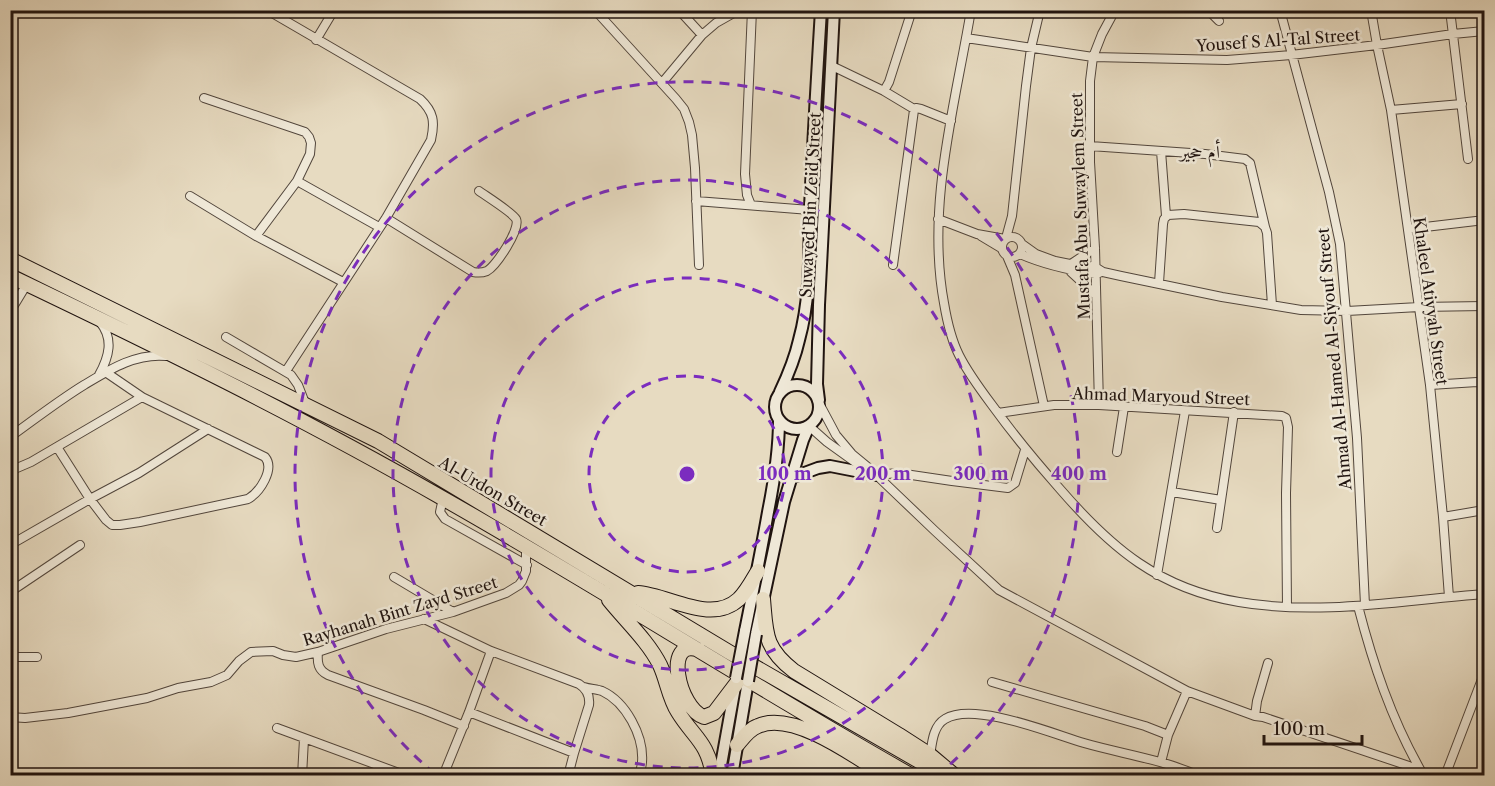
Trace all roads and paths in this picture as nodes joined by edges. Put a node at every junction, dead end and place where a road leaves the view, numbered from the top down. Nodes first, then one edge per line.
1 (267, 10) edge
2 (334, 10) edge
3 (595, 10) edge
4 (679, 10) edge
5 (739, 10) edge
6 (752, 10) edge
7 (821, 10) edge
8 (834, 10) edge
9 (912, 10) edge
10 (971, 10) edge
11 (1040, 10) edge
12 (1115, 10) edge
13 (1208, 10) edge
14 (1280, 10) edge
15 (1371, 10) edge
16 (1450, 10) edge
17 (1219, 21) dead end
18 (1485, 31) edge
19 (1453, 34) junction
20 (702, 35) junction
21 (966, 38) junction
22 (316, 39) junction
23 (1377, 45) junction
24 (1031, 48) junction
25 (1291, 55) junction
26 (1093, 57) junction
27 (832, 66) junction
28 (662, 83) junction
29 (884, 91) junction
30 (204, 98) dead end
31 (1462, 104) junction
32 (914, 109) junction
33 (1391, 110) junction
34 (951, 121) junction
35 (1090, 146) junction
36 (1161, 151) junction
37 (1467, 159) dead end
38 (297, 181) junction
39 (479, 191) dead end
40 (190, 196) dead end
41 (696, 201) junction
42 (751, 205) junction
43 (810, 210) junction
44 (1012, 216) junction
45 (1166, 216) junction
46 (386, 218) junction
47 (938, 219) junction
48 (1476, 221) dead end
49 (380, 227) junction
50 (1265, 227) junction
51 (1407, 229) junction
52 (977, 234) junction
53 (256, 236) junction
54 (1015, 237) junction
55 (1005, 239) junction
56 (1022, 244) junction
57 (1001, 248) junction
58 (1095, 248) junction
59 (1019, 254) junction
60 (1008, 256) junction
61 (10, 259) edge
62 (699, 265) dead end
63 (893, 265) dead end
64 (1070, 267) junction
65 (1098, 271) junction
66 (1015, 275) junction
67 (10, 276) edge
68 (343, 282) junction
69 (1159, 283) junction
70 (27, 284) junction
71 (1096, 295) junction
72 (1272, 305) junction
73 (1485, 306) edge
74 (1419, 307) junction
75 (1347, 311) junction
76 (10, 312) edge
77 (97, 318) junction
78 (226, 337) dead end
79 (180, 357) junction
80 (286, 371) junction
81 (102, 372) junction
82 (1485, 383) edge
83 (1430, 385) junction
84 (780, 392) junction
85 (142, 397) junction
86 (819, 403) junction
87 (305, 405) junction
88 (1099, 405) junction
89 (1044, 406) junction
90 (1124, 407) junction
91 (1185, 411) junction
92 (1234, 412) junction
93 (998, 413) junction
94 (779, 420) junction
95 (809, 426) junction
96 (208, 429) junction
97 (10, 437) edge
98 (57, 447) junction
99 (1025, 450) junction
100 (1116, 452) dead end
101 (10, 471) edge
102 (876, 475) junction
103 (791, 478) junction
104 (1172, 492) junction
105 (443, 498) junction
106 (90, 499) junction
107 (1221, 500) junction
108 (1485, 510) edge
109 (1443, 517) junction
110 (1217, 528) dead end
111 (10, 545) edge
112 (80, 545) dead end
113 (526, 547) junction
114 (526, 565) junction
115 (758, 571) junction
116 (1157, 575) junction
117 (394, 577) dead end
118 (10, 592) edge
119 (631, 592) junction
120 (604, 593) junction
121 (1485, 594) edge
122 (1449, 597) junction
123 (763, 599) junction
124 (1362, 605) junction
125 (1287, 607) junction
126 (453, 612) junction
127 (424, 619) junction
128 (750, 633) junction
129 (700, 650) junction
130 (491, 651) junction
131 (318, 652) junction
132 (10, 657) edge
133 (37, 657) dead end
134 (1268, 663) dead end
135 (1485, 674) edge
136 (740, 681) junction
137 (992, 682) dead end
138 (584, 687) junction
139 (1187, 692) junction
140 (1476, 698) junction
141 (1485, 703) edge
142 (470, 712) junction
143 (1255, 716) junction
144 (10, 717) edge
145 (464, 726) junction
146 (277, 728) dead end
147 (1168, 735) junction
148 (304, 739) junction
149 (737, 745) junction
150 (574, 753) junction
151 (930, 761) junction
152 (1161, 762) junction
153 (1425, 773) edge
154 (302, 776) edge
155 (407, 776) edge
156 (443, 776) edge
157 (568, 776) edge
158 (639, 776) edge
159 (713, 776) edge
160 (719, 776) edge
161 (732, 776) edge
162 (886, 776) edge
163 (912, 776) edge
164 (945, 776) edge
165 (955, 776) edge
166 (1199, 776) edge
167 (1445, 776) edge

1 - 22 street
2 - 22 street
3 - 28 street
4 - 20 street
5 - 20 street
6 - 42 street
7 - 43 main road, Suwayed Bin Zeid Street
8 - 27 main road, Suwayed Bin Zeid Street
9 - 29 street
10 - 21 street
11 - 24 street
12 - 26 street, Mustafa Abu Suwaylem Street
13 - 17 street
14 - 25 street, Ahmad Al-Hamed Al-Siyouf Street
15 - 23 street, Khaleel Atiyyah Street
16 - 19 street
18 - 19 street, Yousef S Al-Tal Street
19 - 23 street, Yousef S Al-Tal Street
19 - 31 street
20 - 28 street
21 - 24 street, Yousef S Al-Tal Street
21 - 34 street
22 - 46 street
23 - 25 street, Yousef S Al-Tal Street
23 - 33 street, Khaleel Atiyyah Street
24 - 26 street, Yousef S Al-Tal Street
24 - 44 street
25 - 26 street, Yousef S Al-Tal Street
25 - 75 street, Ahmad Al-Hamed Al-Siyouf Street
26 - 35 street, Mustafa Abu Suwaylem Street
27 - 29 street
27 - 86 main road, Suwayed Bin Zeid Street
28 - 41 street
29 - 32 street
30 - 38 street
31 - 33 street
31 - 37 street
32 - 34 street
32 - 63 street
33 - 51 street, Khaleel Atiyyah Street
34 - 47 street
35 - 36 street
35 - 58 street, Mustafa Abu Suwaylem Street
36 - 45 street
36 - 50 street
38 - 49 street
38 - 53 street
39 - 46 street
40 - 53 street
41 - 42 street
41 - 62 street
42 - 43 street
43 - 84 main road, Suwayed Bin Zeid Street
44 - 54 street
44 - 55 street
45 - 50 street
45 - 69 street
46 - 49 street
47 - 52 street
47 - 93 street
48 - 51 street
49 - 68 street
50 - 72 street
51 - 74 street, Khaleel Atiyyah Street
52 - 55 street
52 - 57 street
53 - 68 street
54 - 55 street
54 - 56 street
55 - 57 street
56 - 59 street
56 - 64 street
57 - 60 street
58 - 64 street
58 - 65 street, Mustafa Abu Suwaylem Street
59 - 60 street
59 - 64 street
59 - 66 street
60 - 66 street
61 - 87 highway, Al-Urdon Street
64 - 65 street
64 - 71 street
65 - 69 street
65 - 71 street, Mustafa Abu Suwaylem Street
66 - 89 street
67 - 70 highway, Al-Urdon Street
68 - 80 street
69 - 72 street
70 - 76 street
70 - 77 highway, Al-Urdon Street
71 - 88 street, Mustafa Abu Suwaylem Street
72 - 75 street
73 - 74 street
74 - 75 street
74 - 83 street, Khaleel Atiyyah Street
75 - 124 street, Ahmad Al-Hamed Al-Siyouf Street
77 - 79 highway, Al-Urdon Street
77 - 81 street
78 - 80 street
79 - 81 street
79 - 105 highway, Al-Urdon Street
80 - 87 street
81 - 85 street
81 - 97 street
82 - 83 street
83 - 109 street, Khaleel Atiyyah Street
84 - 86 main road
84 - 94 main road
85 - 96 street
85 - 98 street
86 - 95 main road
86 - 102 street
87 - 119 highway, Al-Urdon Street
88 - 89 street, Ahmad Maryoud Street
88 - 90 street, Ahmad Maryoud Street
89 - 93 street, Ahmad Maryoud Street
90 - 91 street, Ahmad Maryoud Street
90 - 100 street
91 - 92 street, Ahmad Maryoud Street
91 - 104 street
92 - 107 street
92 - 125 street, Ahmad Maryoud Street
93 - 99 street
94 - 95 main road
94 - 115 main road
95 - 102 street
95 - 103 main road
96 - 106 street
96 - 106 street
98 - 101 street
98 - 106 street
99 - 102 street
99 - 116 street
102 - 103 main road
102 - 139 street
103 - 123 main road
104 - 107 street
104 - 116 street
105 - 113 highway, Al-Urdon Street
105 - 114 street
106 - 111 street
107 - 110 street
108 - 109 street
109 - 122 street, Khaleel Atiyyah Street
112 - 118 street
113 - 114 street
113 - 120 highway, Al-Urdon Street
114 - 126 street, Rayhanah Bint Zayd Street
115 - 119 highway
115 - 128 main road
116 - 125 street
117 - 126 street
119 - 151 highway, Al-Urdon Street
120 - 129 highway, Al-Urdon Street
120 - 159 highway
121 - 122 street
122 - 124 street
123 - 128 main road
123 - 151 highway
124 - 125 street
124 - 153 street, Ahmad Al-Hamed Al-Siyouf Street
126 - 127 street, Rayhanah Bint Zayd Street
127 - 130 street
127 - 131 street, Rayhanah Bint Zayd Street
128 - 136 main road, bridge
129 - 136 highway
129 - 163 highway, Al-Urdon Street
130 - 138 street
130 - 142 street
131 - 144 street, Rayhanah Bint Zayd Street
131 - 145 street
132 - 133 street
134 - 143 street
135 - 140 street
136 - 149 main road
136 - 160 main road
137 - 147 street
138 - 150 street
138 - 158 street
139 - 143 street
139 - 147 street
140 - 141 street
140 - 167 street
142 - 145 street
142 - 150 street
143 - 153 street
145 - 156 street
146 - 148 street
147 - 152 street
148 - 154 street
148 - 155 street
149 - 161 main road
149 - 162 highway
150 - 157 street
151 - 152 street
151 - 164 highway, Al-Urdon Street
151 - 165 highway
152 - 166 street

